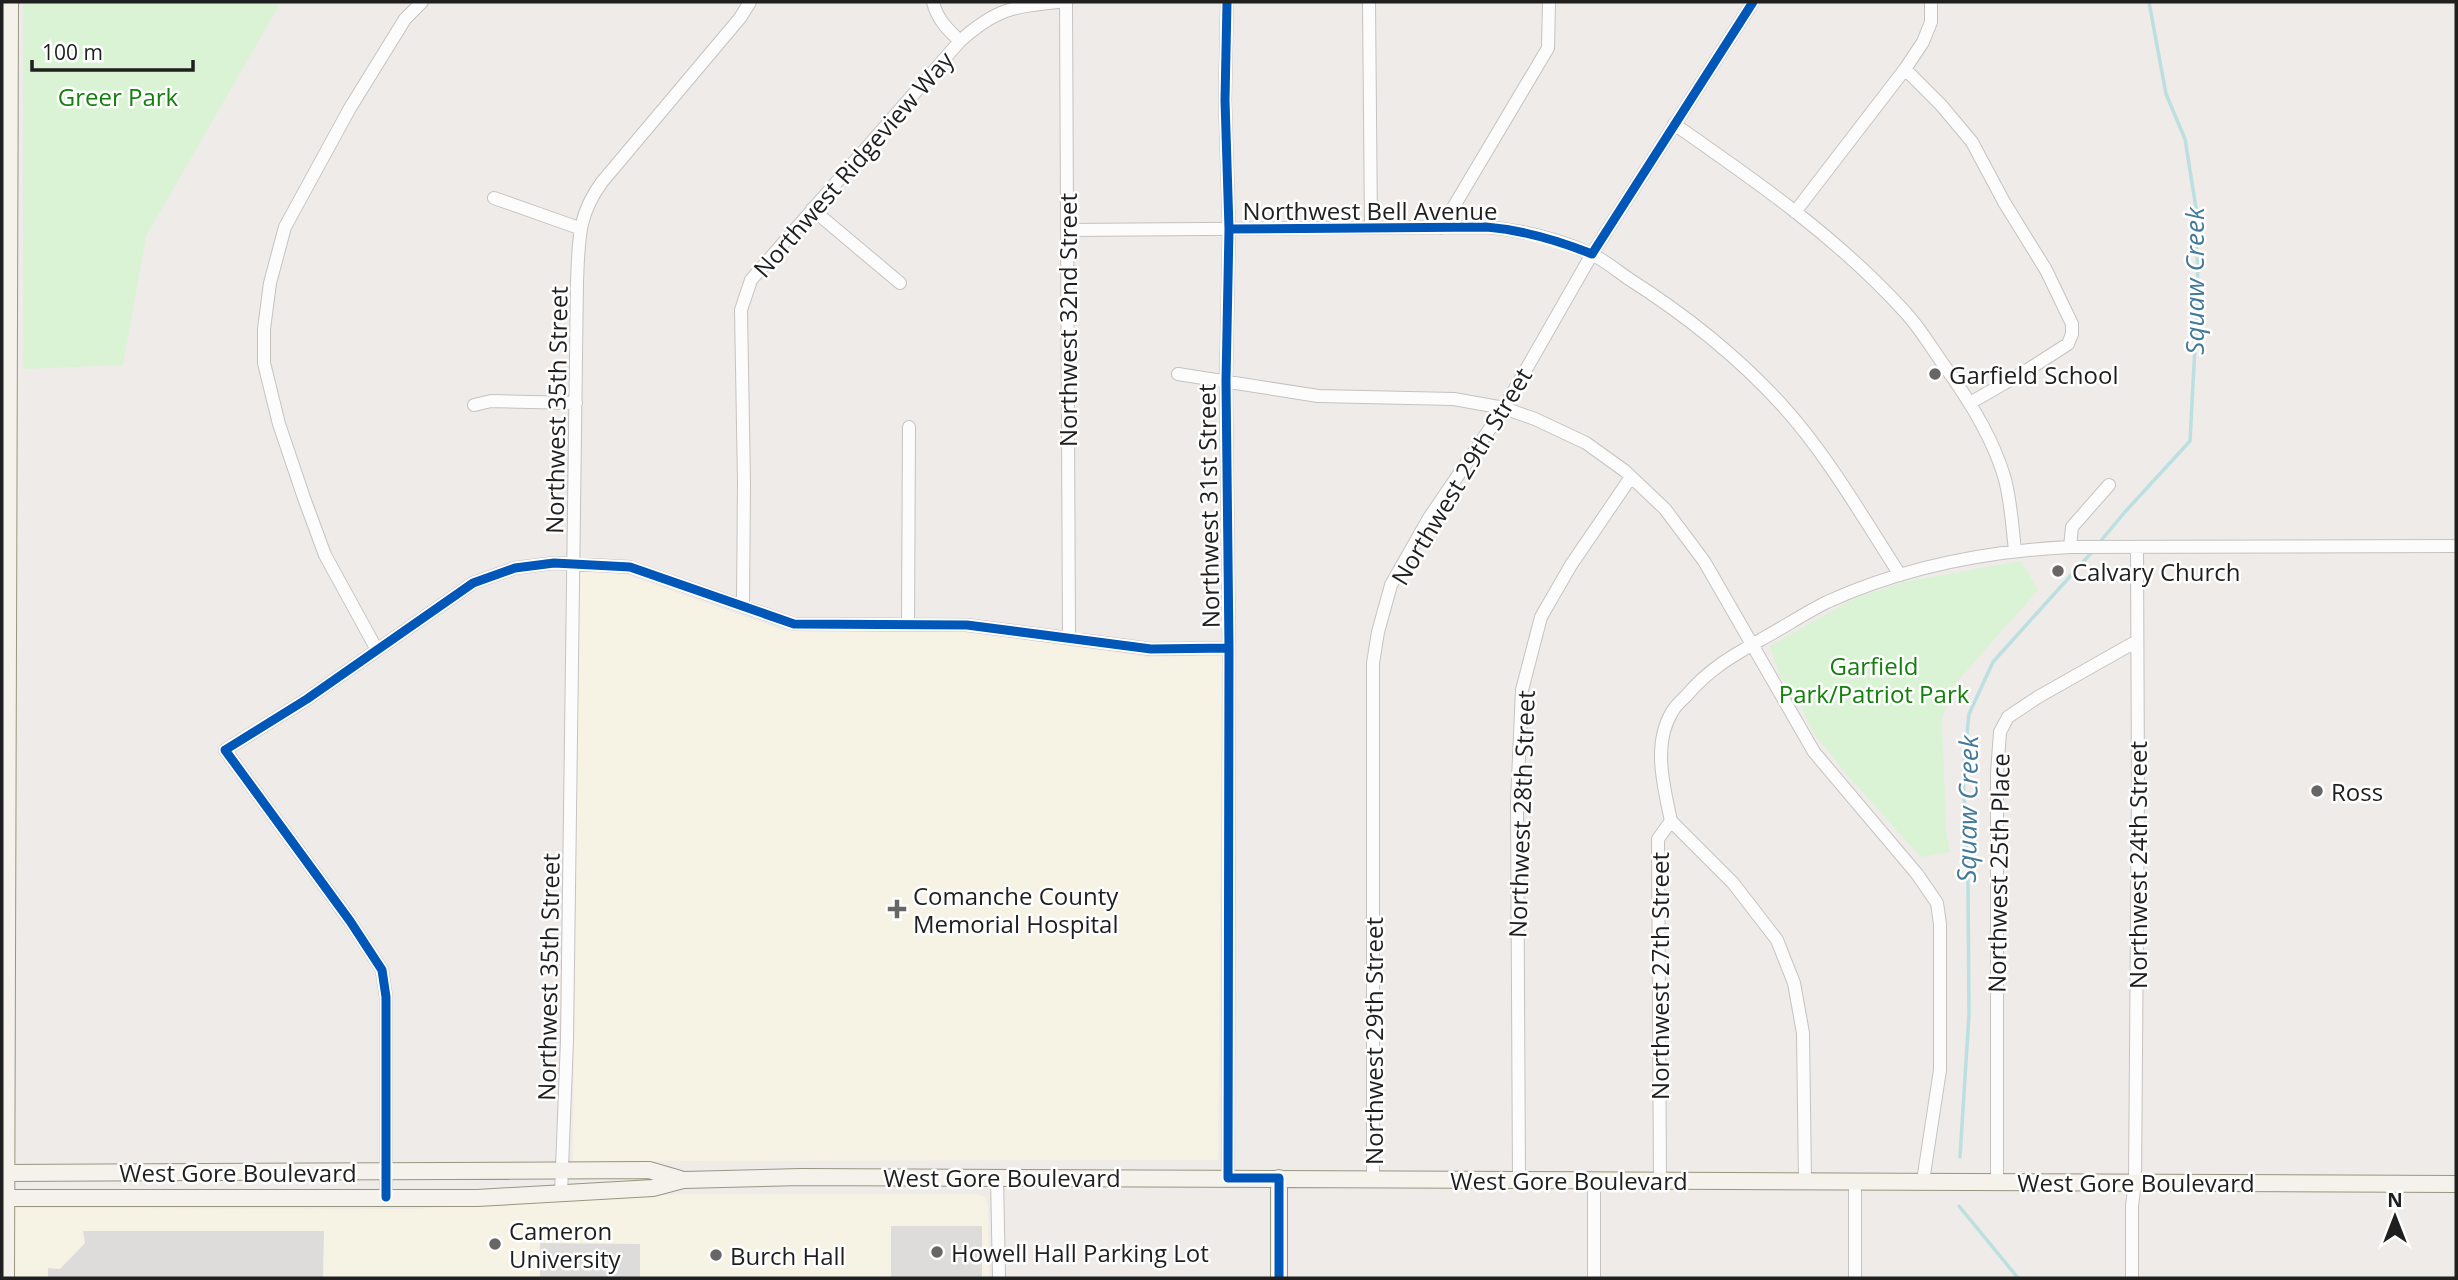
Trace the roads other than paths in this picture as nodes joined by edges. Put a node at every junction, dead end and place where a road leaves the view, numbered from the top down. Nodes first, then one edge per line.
1 (10, 2) edge
2 (422, 2) edge
3 (750, 2) edge
4 (933, 2) edge
5 (1058, 2) edge
6 (1066, 2) edge
7 (1227, 2) edge
8 (1369, 2) edge
9 (1549, 2) edge
10 (1753, 2) edge
11 (1931, 2) edge
12 (960, 41) junction
13 (1905, 69) junction
14 (6, 80) edge
15 (1674, 124) junction
16 (494, 198) dead end
17 (812, 209) junction
18 (1795, 212) junction
19 (6, 222) edge
20 (579, 228) junction
21 (1371, 228) junction
22 (1441, 228) junction
23 (1229, 229) junction
24 (1067, 230) junction
25 (1592, 254) junction
26 (900, 282) dead end
27 (6, 367) edge
28 (1178, 374) dead end
29 (1226, 382) junction
30 (576, 403) junction
31 (1970, 403) junction
32 (474, 405) dead end
33 (1504, 408) junction
34 (909, 427) dead end
35 (1631, 477) junction
36 (2109, 485) dead end
37 (6, 514) edge
38 (2456, 546) edge
39 (2075, 547) junction
40 (2137, 548) junction
41 (2015, 550) junction
42 (574, 564) junction
43 (1900, 575) junction
44 (743, 606) junction
45 (908, 625) junction
46 (1069, 638) junction
47 (2137, 641) junction
48 (1751, 646) junction
49 (1229, 648) junction
50 (377, 650) junction
51 (6, 660) edge
52 (5, 797) edge
53 (1671, 821) junction
54 (5, 922) edge
55 (386, 1172) junction
56 (562, 1172) junction
57 (4, 1173) edge
58 (997, 1177) junction
59 (1228, 1178) junction
60 (1279, 1178) junction
61 (1373, 1178) junction
62 (1519, 1179) junction
63 (682, 1180) junction
64 (1594, 1180) junction
65 (1660, 1180) junction
66 (1805, 1181) junction
67 (1855, 1181) junction
68 (1923, 1181) junction
69 (1997, 1182) junction
70 (2135, 1182) junction
71 (2456, 1184) edge
72 (561, 1193) junction
73 (4, 1198) edge
74 (386, 1198) junction
75 (6, 1278) edge
76 (999, 1278) edge
77 (1279, 1278) edge
78 (1594, 1278) edge
79 (1855, 1278) edge
80 (2132, 1278) edge

1 - 14 main road
2 - 50 street
3 - 20 street, Northwest 35th Street
4 - 12 street
5 - 12 street, Northwest Ridgeview Way
6 - 24 street, Northwest 32nd Street
7 - 23 street, Northwest 31st Street
8 - 21 street
9 - 22 street
10 - 15 street, Northwest 29th Street
11 - 13 street
12 - 17 street, Northwest Ridgeview Way
13 - 18 street
13 - 31 street
14 - 19 main road
15 - 18 street
15 - 25 street, Northwest 29th Street
16 - 20 street
17 - 26 street
17 - 44 street, Northwest Ridgeview Way
18 - 31 street
19 - 27 main road
20 - 30 street, Northwest 35th Street
21 - 22 street, Northwest Bell Avenue
21 - 23 street, Northwest Bell Avenue
22 - 25 street, Northwest Bell Avenue
23 - 24 street, Northwest Bell Avenue
23 - 29 street, Northwest 31st Street
24 - 46 street, Northwest 32nd Street
25 - 33 street, Northwest 29th Street
25 - 43 street, Northwest Bell Avenue
27 - 37 main road
28 - 29 street
29 - 33 street
29 - 49 street, Northwest 31st Street
30 - 32 street
30 - 42 street, Northwest 35th Street
31 - 41 street
33 - 35 street
33 - 61 street, Northwest 29th Street
34 - 45 street
35 - 48 street
35 - 62 street, Northwest 28th Street
36 - 39 street
37 - 51 main road
38 - 40 street
39 - 40 street
39 - 41 street
40 - 47 street, Northwest 24th Street
41 - 43 street
42 - 44 street
42 - 50 street
42 - 56 street, Northwest 35th Street
43 - 48 street, Northwest 27th Street
44 - 45 street
45 - 46 street
46 - 49 street
47 - 69 street, Northwest 25th Place
47 - 70 street, Northwest 24th Street
48 - 53 street, Northwest 27th Street
48 - 68 street
49 - 59 street, Northwest 31st Street
50 - 55 street
51 - 52 main road
52 - 54 main road
53 - 65 street, Northwest 27th Street
53 - 66 street
54 - 57 main road
55 - 56 main road, West Gore Boulevard
55 - 57 main road, West Gore Boulevard
55 - 74 street
56 - 63 main road, West Gore Boulevard
56 - 72 street, Northwest 35th Street
57 - 73 main road
58 - 59 main road, West Gore Boulevard
58 - 63 main road, West Gore Boulevard
58 - 76 street
59 - 60 main road, West Gore Boulevard
60 - 61 main road, West Gore Boulevard
60 - 77 main road
61 - 62 main road, West Gore Boulevard
62 - 64 main road, West Gore Boulevard
63 - 72 main road, West Gore Boulevard
64 - 65 main road, West Gore Boulevard
64 - 78 street
65 - 66 main road, West Gore Boulevard
66 - 67 main road, West Gore Boulevard
67 - 68 main road, West Gore Boulevard
67 - 79 street
68 - 69 main road, West Gore Boulevard
69 - 70 main road, West Gore Boulevard
70 - 71 main road, West Gore Boulevard
70 - 80 street, Northwest 24th Street
72 - 74 main road, West Gore Boulevard
73 - 74 main road, West Gore Boulevard
73 - 75 main road

